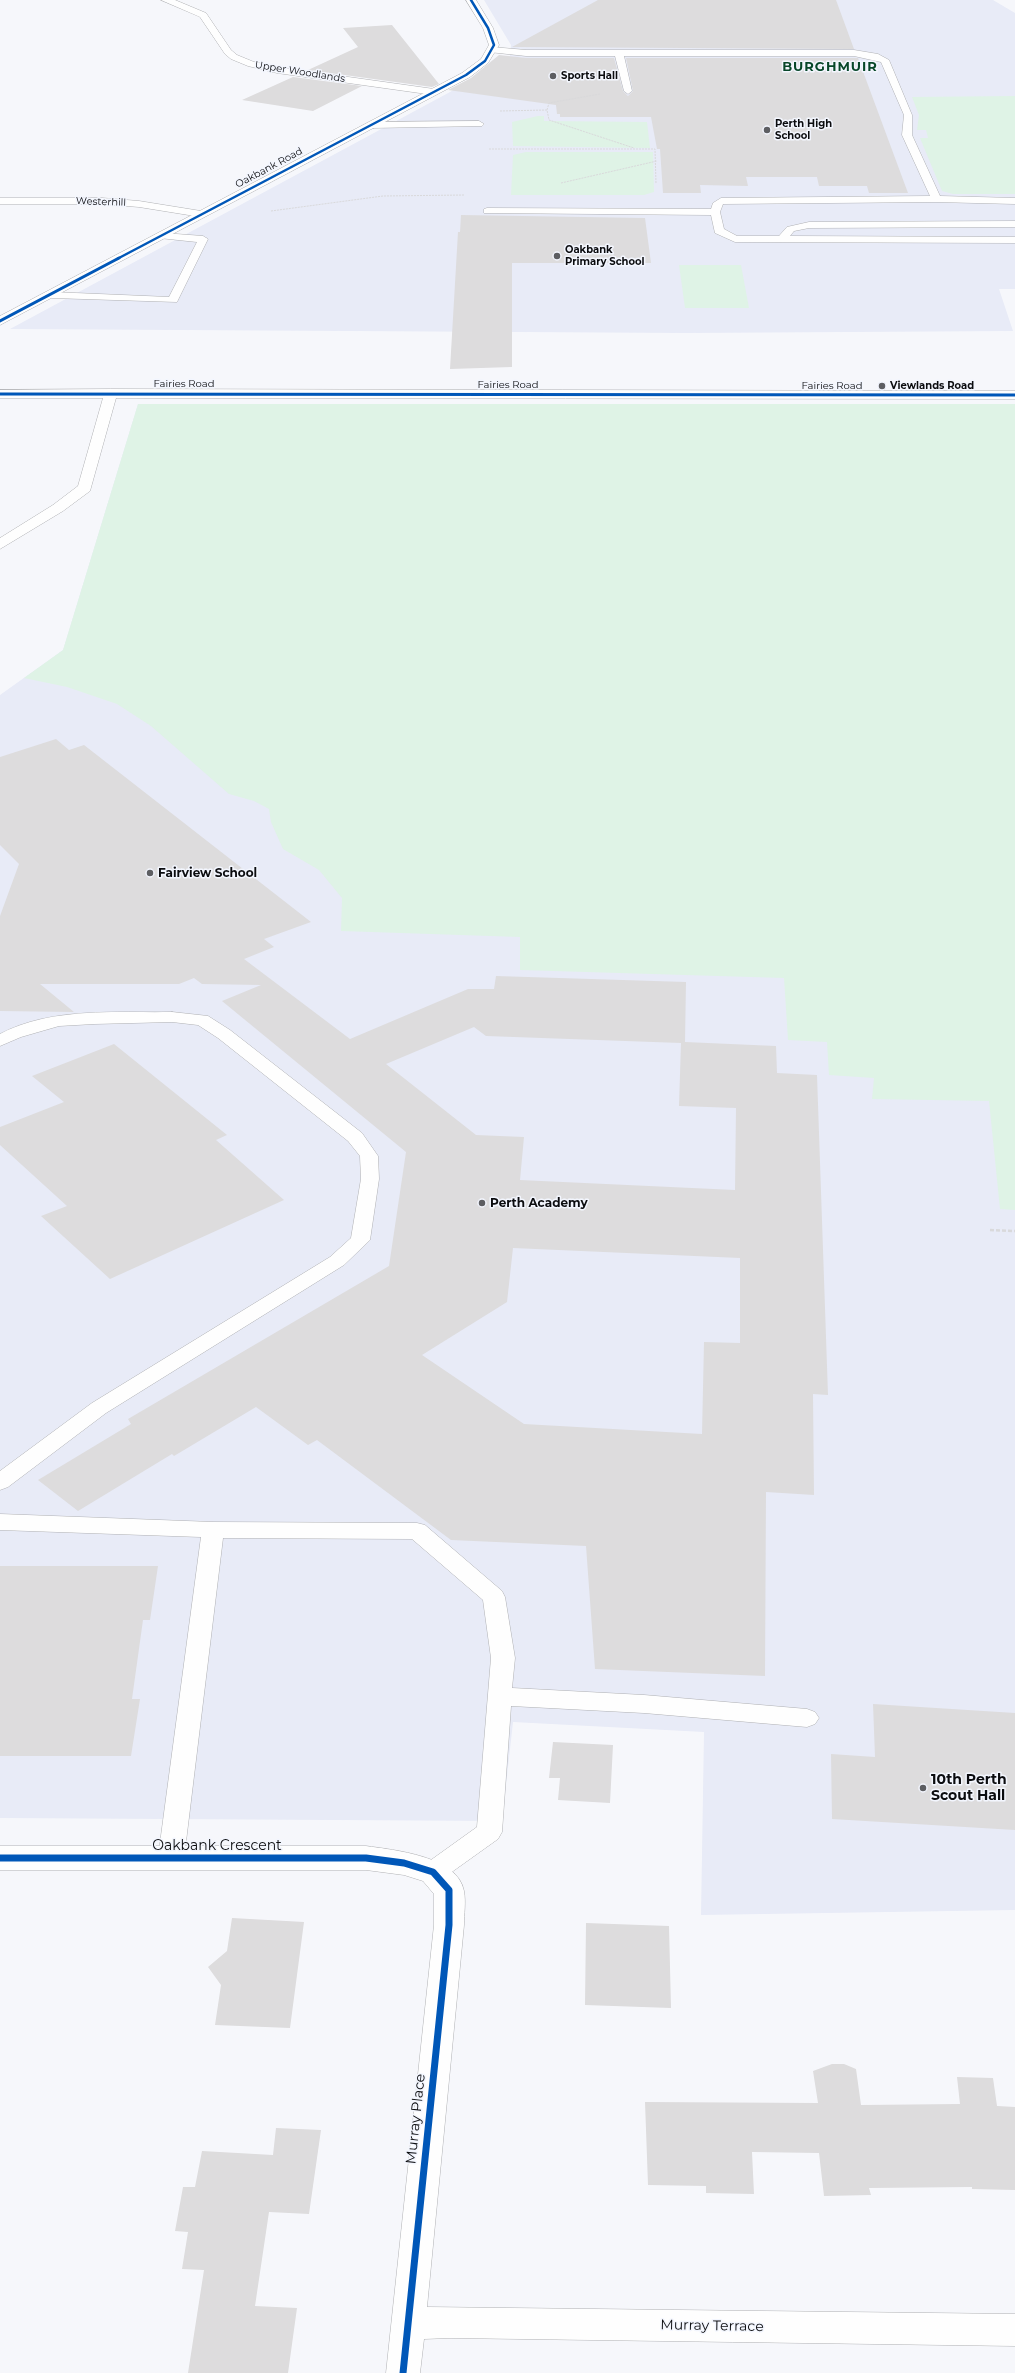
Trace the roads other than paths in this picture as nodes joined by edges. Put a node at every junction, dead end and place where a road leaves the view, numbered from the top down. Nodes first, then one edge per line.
1 (166, 0) edge
2 (471, 0) edge
3 (492, 50) junction
4 (619, 52) junction
5 (628, 91) road end
6 (434, 92) junction
7 (479, 124) dead end
8 (371, 125) junction
9 (936, 199) junction
10 (0, 201) edge
11 (1015, 201) edge
12 (487, 211) dead end
13 (715, 212) junction
14 (201, 214) junction
15 (1015, 224) edge
16 (163, 236) junction
17 (777, 240) junction
18 (1015, 240) edge
19 (52, 295) junction
20 (0, 321) edge
21 (111, 393) junction
22 (0, 394) edge
23 (1015, 395) edge
24 (0, 544) edge
25 (0, 1041) edge
26 (0, 1482) edge
27 (0, 1522) edge
28 (213, 1530) junction
29 (501, 1696) junction
30 (807, 1718) dead end
31 (0, 1858) edge
32 (171, 1858) junction
33 (433, 1872) junction
34 (408, 2324) junction
35 (1015, 2330) edge
36 (403, 2373) edge

1 - 6 street, Upper Woodlands
2 - 3 street
3 - 4 lane
3 - 6 street, Oakbank Road
4 - 5 lane
4 - 9 lane
6 - 8 street, Oakbank Road
7 - 8 lane
8 - 14 street, Oakbank Road
9 - 11 lane
9 - 13 lane
10 - 14 street, Westerhill
12 - 13 lane
13 - 17 lane
14 - 16 street, Oakbank Road
15 - 17 lane
16 - 19 street, Oakbank Road
16 - 19 lane
17 - 18 lane
19 - 20 street, Oakbank Road
21 - 22 street, Fairies Road
21 - 23 street, Fairies Road
21 - 24 street
25 - 26 lane
27 - 28 lane
28 - 29 lane
28 - 32 lane
29 - 30 lane
29 - 33 lane
31 - 32 street, Oakbank Crescent
32 - 33 street, Oakbank Crescent
33 - 34 street, Murray Place
34 - 35 street, Murray Terrace
34 - 36 street, Murray Place

